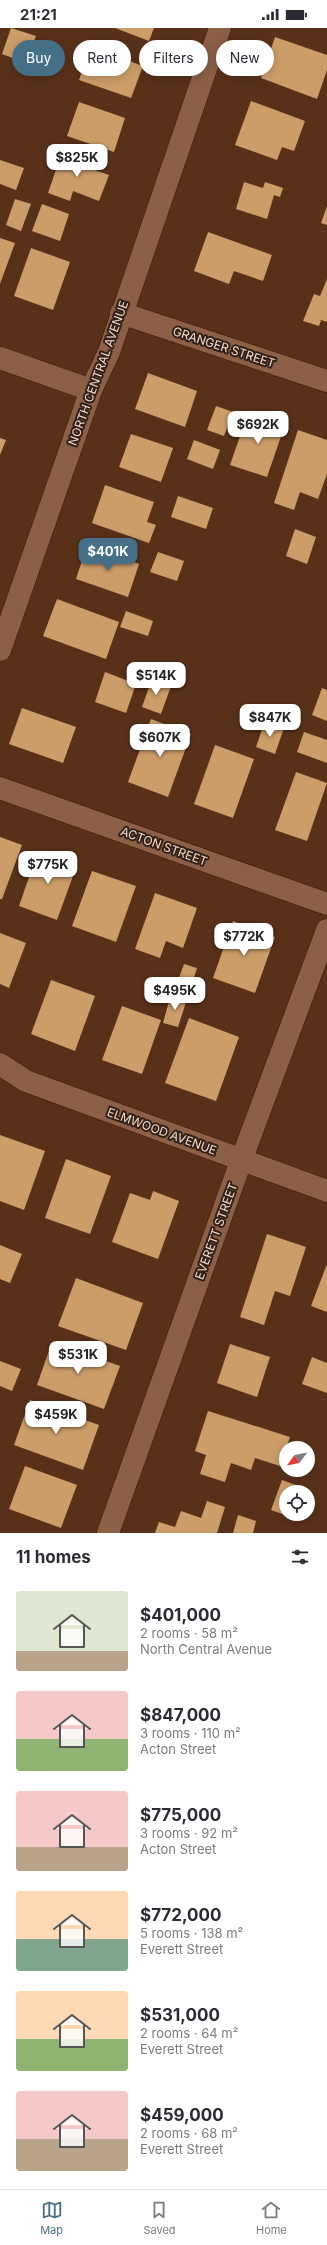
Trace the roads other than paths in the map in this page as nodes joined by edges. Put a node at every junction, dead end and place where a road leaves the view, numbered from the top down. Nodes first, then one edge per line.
1 (220, 28) edge
2 (121, 313) junction
3 (0, 358) edge
4 (327, 382) edge
5 (91, 390) junction
6 (0, 650) edge
7 (0, 788) edge
8 (327, 904) edge
9 (327, 930) edge
10 (0, 1064) edge
11 (241, 1161) junction
12 (327, 1191) edge
13 (108, 1533) edge

1 - 2 street, NORTH CENTRAL AVENUE
2 - 4 street, GRANGER STREET
2 - 5 street, NORTH CENTRAL AVENUE
3 - 5 street
5 - 6 street, NORTH CENTRAL AVENUE
7 - 8 street, ACTON STREET
9 - 11 street, EVERETT STREET
10 - 11 street, ELMWOOD AVENUE
11 - 12 street, ELMWOOD AVENUE
11 - 13 street, EVERETT STREET

